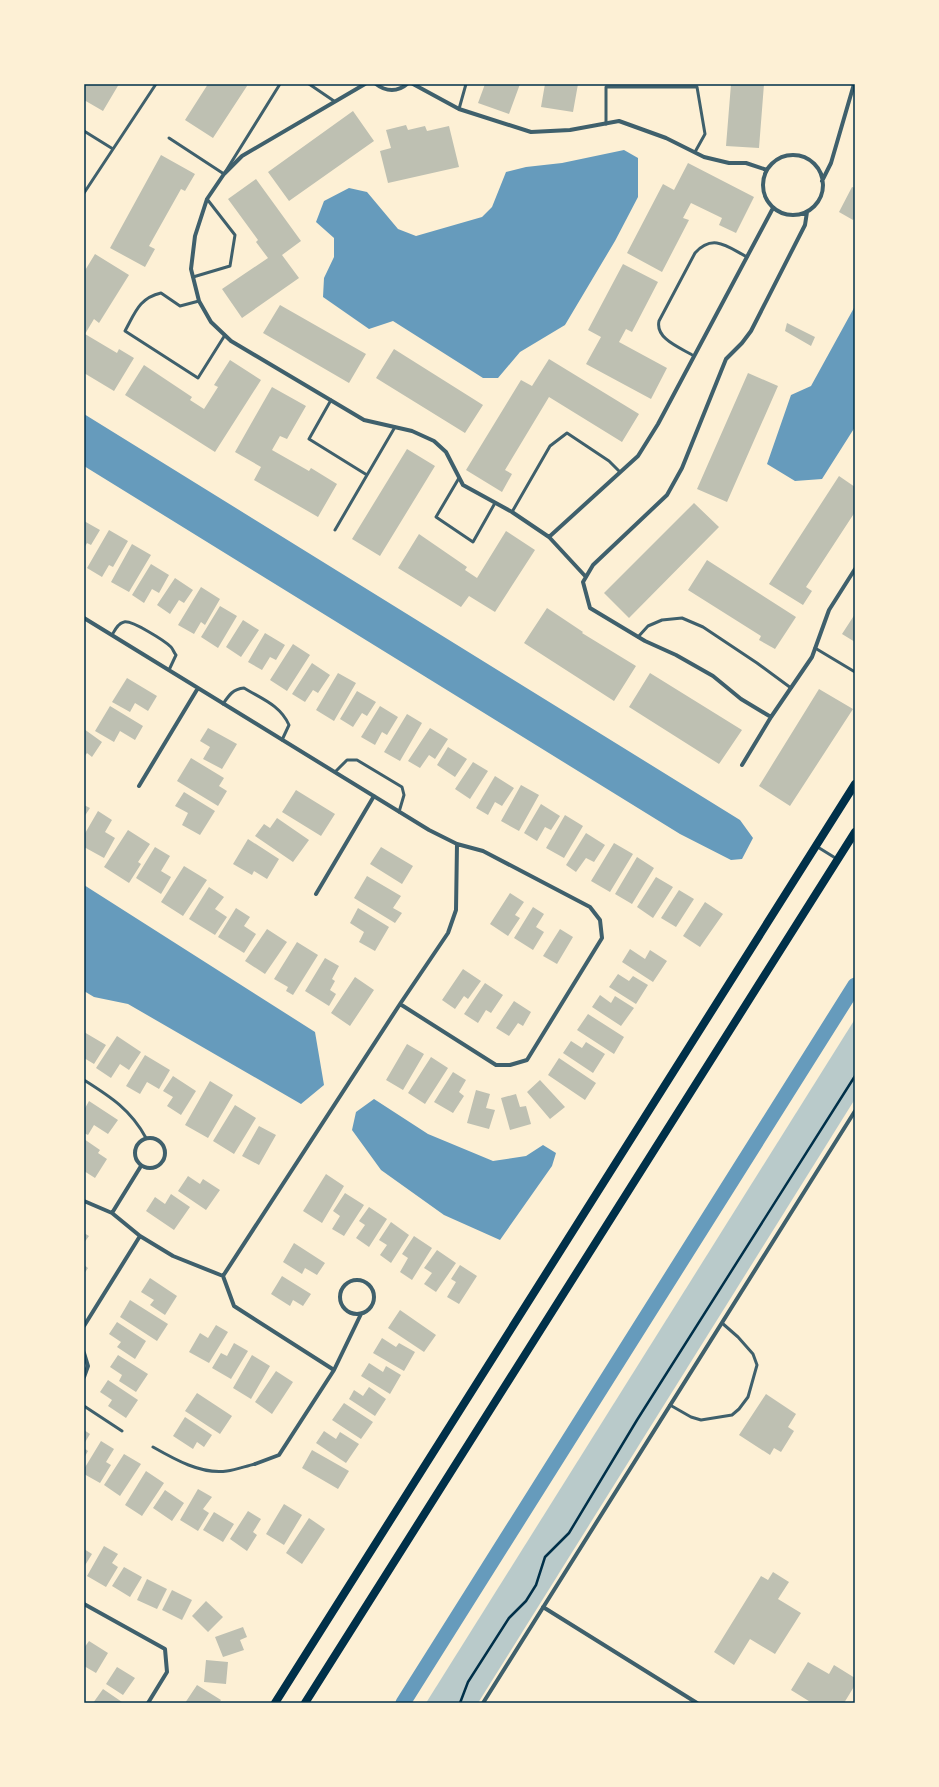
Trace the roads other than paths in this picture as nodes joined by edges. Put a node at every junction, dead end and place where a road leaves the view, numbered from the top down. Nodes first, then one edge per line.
1 (156, 84) edge
2 (280, 84) edge
3 (308, 84) edge
4 (366, 84) edge
5 (376, 84) edge
6 (407, 84) edge
7 (413, 84) edge
8 (466, 84) edge
9 (854, 84) edge
10 (606, 85) edge
11 (334, 101) junction
12 (459, 109) junction
13 (606, 124) junction
14 (84, 131) edge
15 (168, 138) dead end
16 (113, 149) junction
17 (695, 152) junction
18 (767, 170) junction
19 (224, 174) junction
20 (822, 181) junction
21 (84, 193) edge
22 (207, 199) junction
23 (773, 208) junction
24 (807, 212) junction
25 (747, 257) junction
26 (193, 277) junction
27 (199, 301) junction
28 (224, 334) junction
29 (694, 356) junction
30 (331, 400) junction
31 (395, 427) junction
32 (620, 472) junction
33 (367, 475) junction
34 (459, 478) junction
35 (495, 503) junction
36 (512, 512) junction
37 (335, 530) dead end
38 (549, 537) junction
39 (855, 569) edge
40 (586, 577) junction
41 (84, 618) edge
42 (112, 635) junction
43 (638, 637) junction
44 (815, 648) junction
45 (169, 670) junction
46 (855, 672) edge
47 (198, 688) junction
48 (791, 688) junction
49 (223, 704) junction
50 (771, 717) junction
51 (282, 740) junction
52 (742, 765) dead end
53 (335, 772) junction
54 (855, 784) edge
55 (139, 786) dead end
56 (374, 796) junction
57 (399, 812) junction
58 (855, 832) edge
59 (457, 844) junction
60 (816, 846) junction
61 (838, 859) junction
62 (316, 894) dead end
63 (400, 1004) junction
64 (84, 1080) edge
65 (855, 1111) edge
66 (146, 1138) junction
67 (142, 1166) junction
68 (84, 1201) edge
69 (112, 1213) junction
70 (140, 1236) junction
71 (223, 1276) junction
72 (361, 1314) junction
73 (722, 1323) junction
74 (84, 1326) edge
75 (84, 1353) edge
76 (334, 1370) junction
77 (84, 1377) edge
78 (670, 1405) junction
79 (84, 1406) edge
80 (122, 1430) dead end
81 (153, 1447) dead end
82 (254, 1464) joint
83 (84, 1604) edge
84 (543, 1607) junction
85 (148, 1703) edge
86 (275, 1703) edge
87 (305, 1703) edge
88 (483, 1703) edge
89 (698, 1703) edge

1 - 16 lane
2 - 19 lane
3 - 11 lane
4 - 11 street
5 - 6 street
7 - 12 street
8 - 12 lane
9 - 20 street
10 - 13 lane
10 - 17 lane
11 - 19 street
12 - 13 street
13 - 17 street
14 - 16 lane
15 - 19 lane
16 - 21 lane
17 - 18 street
18 - 20 street
18 - 23 street
19 - 22 street
20 - 24 street
22 - 26 street
22 - 26 lane
23 - 24 street
23 - 25 street
24 - 40 street
25 - 29 street
25 - 29 lane
26 - 27 street
27 - 28 street
27 - 28 lane
28 - 30 street
29 - 32 street
30 - 31 street
30 - 33 lane
31 - 33 lane
31 - 34 street
32 - 36 lane
32 - 38 street
33 - 37 lane
34 - 35 street
34 - 35 lane
35 - 36 street
36 - 38 street
38 - 40 street
39 - 44 street
40 - 43 street
41 - 42 street
42 - 45 street
42 - 45 lane
43 - 48 lane
43 - 50 street
44 - 46 lane
44 - 48 street
45 - 47 street
47 - 49 street
47 - 55 street
48 - 50 street
49 - 51 street
49 - 51 lane
50 - 52 street
51 - 53 street
53 - 56 street
53 - 57 lane
54 - 60 main road
56 - 57 street
56 - 62 street
57 - 59 street
58 - 61 main road
59 - 63 street
59 - 63 street
60 - 61 lane
60 - 86 main road
61 - 87 main road
63 - 71 street
64 - 66 lane
65 - 73 street
66 - 67 street
66 - 67 street
67 - 69 street
68 - 69 street
69 - 70 street
70 - 71 street
70 - 74 street
71 - 76 street
72 - 72 street
72 - 76 street
73 - 78 street
73 - 78 lane
75 - 77 street
76 - 82 street
78 - 84 street
79 - 80 lane
81 - 82 lane
83 - 85 street
84 - 88 street
84 - 89 street

